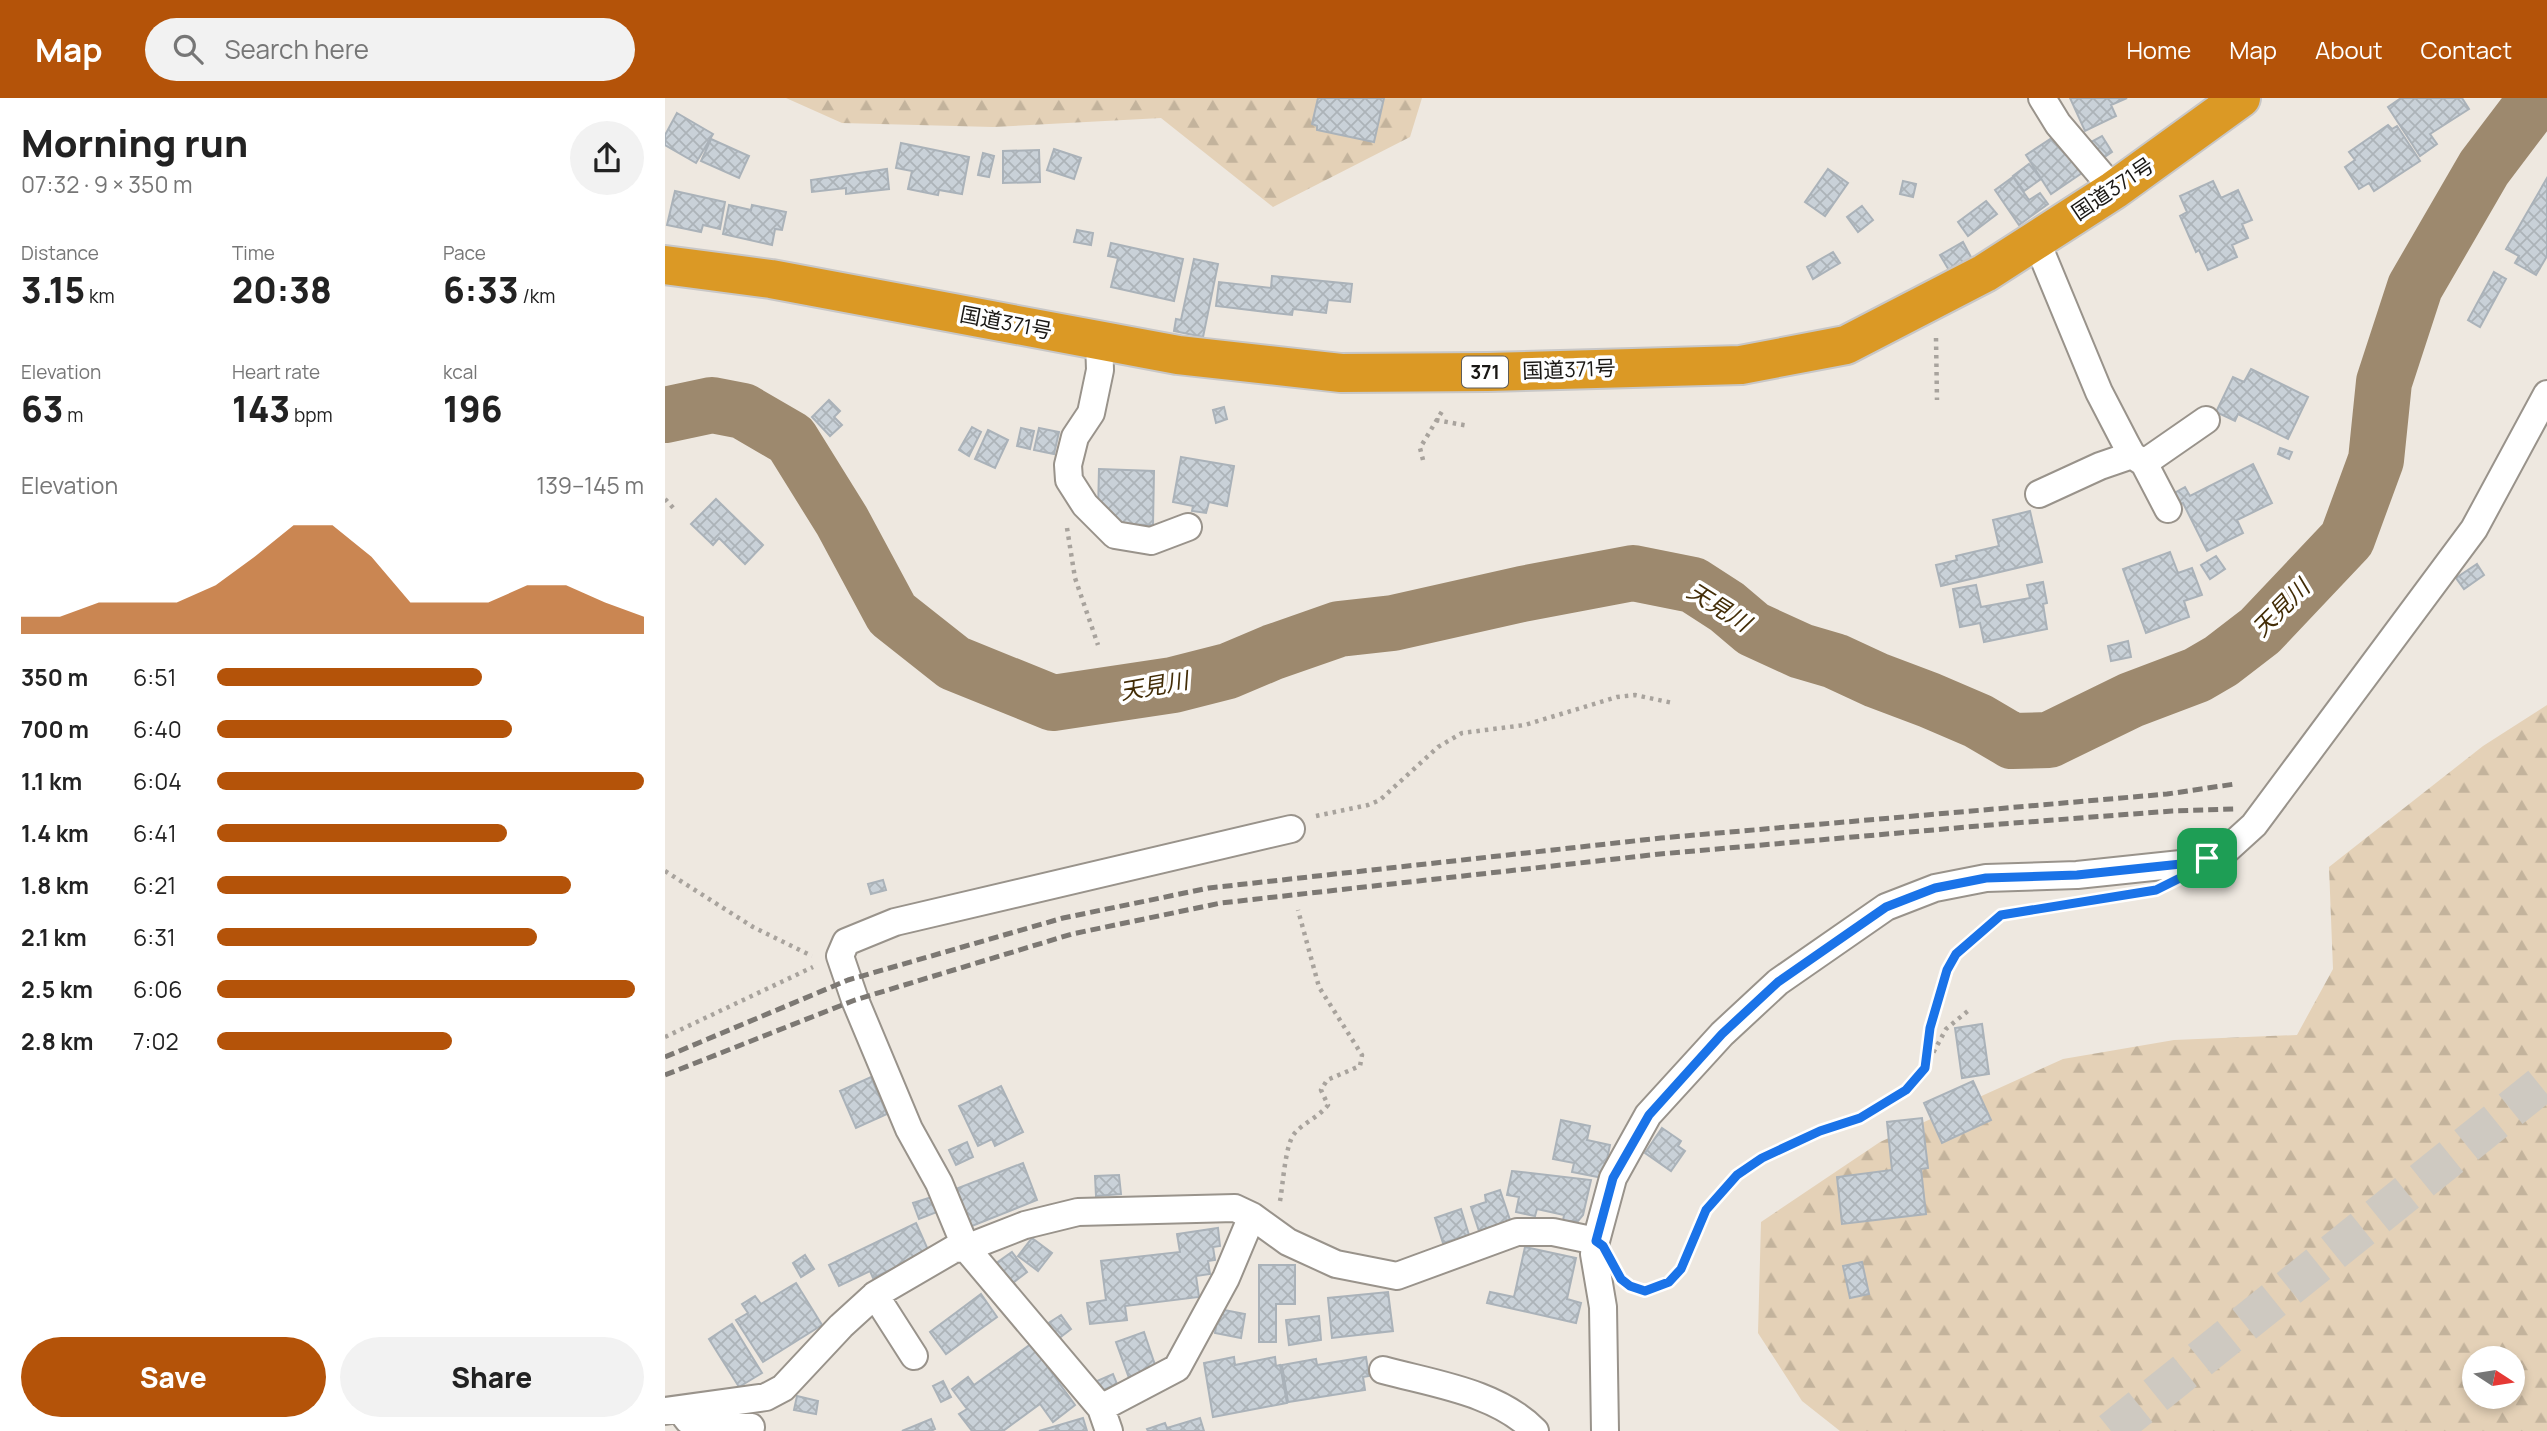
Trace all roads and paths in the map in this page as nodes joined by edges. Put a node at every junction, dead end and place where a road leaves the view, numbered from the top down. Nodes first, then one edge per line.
1 (2042, 98) edge
2 (2241, 98) edge
3 (2114, 190) junction
4 (2036, 240) junction
5 (665, 265) edge
6 (1936, 333) dead end
7 (1099, 340) junction
8 (1463, 373) junction
9 (2547, 394) edge
10 (1937, 400) dead end
11 (1435, 420) junction
12 (2206, 420) dead end
13 (1469, 426) dead end
14 (2138, 459) junction
15 (1423, 460) dead end
16 (1069, 480) junction
17 (2039, 494) dead end
18 (665, 499) edge
19 (2168, 509) dead end
20 (676, 510) dead end
21 (1188, 527) dead end
22 (1098, 645) dead end
23 (1673, 703) dead end
24 (1314, 817) dead end
25 (1291, 829) dead end
26 (665, 870) edge
27 (2052, 906) dead end
28 (1298, 910) dead end
29 (1969, 1010) dead end
30 (665, 1037) edge
31 (1925, 1068) junction
32 (1252, 1216) junction
33 (1274, 1232) junction
34 (1596, 1241) junction
35 (966, 1248) junction
36 (875, 1295) junction
37 (914, 1356) dead end
38 (1383, 1370) dead end
39 (673, 1411) edge
40 (1105, 1420) edge
41 (751, 1427) dead end
42 (1535, 1431) edge
43 (1605, 1431) edge

1 - 3 street
2 - 3 highway, 国道371号 / 371
3 - 4 highway, 国道371号 / 371
4 - 8 highway, 国道371号 / 371
4 - 14 street
5 - 7 highway, 国道371号 / 371
6 - 10 path
7 - 8 highway, 国道371号 / 371
7 - 16 street
8 - 11 path
9 - 34 street
11 - 13 path
11 - 15 path
12 - 14 street
14 - 17 street
14 - 19 street
16 - 21 street
16 - 22 path
18 - 20 path
23 - 24 path
25 - 35 street
26 - 30 path
27 - 31 path
28 - 33 path
29 - 31 path
31 - 34 path
32 - 33 street
32 - 35 street
32 - 40 street
33 - 34 street
34 - 43 street
35 - 36 street
35 - 40 street
36 - 37 street
36 - 39 street
38 - 42 street
39 - 41 street

